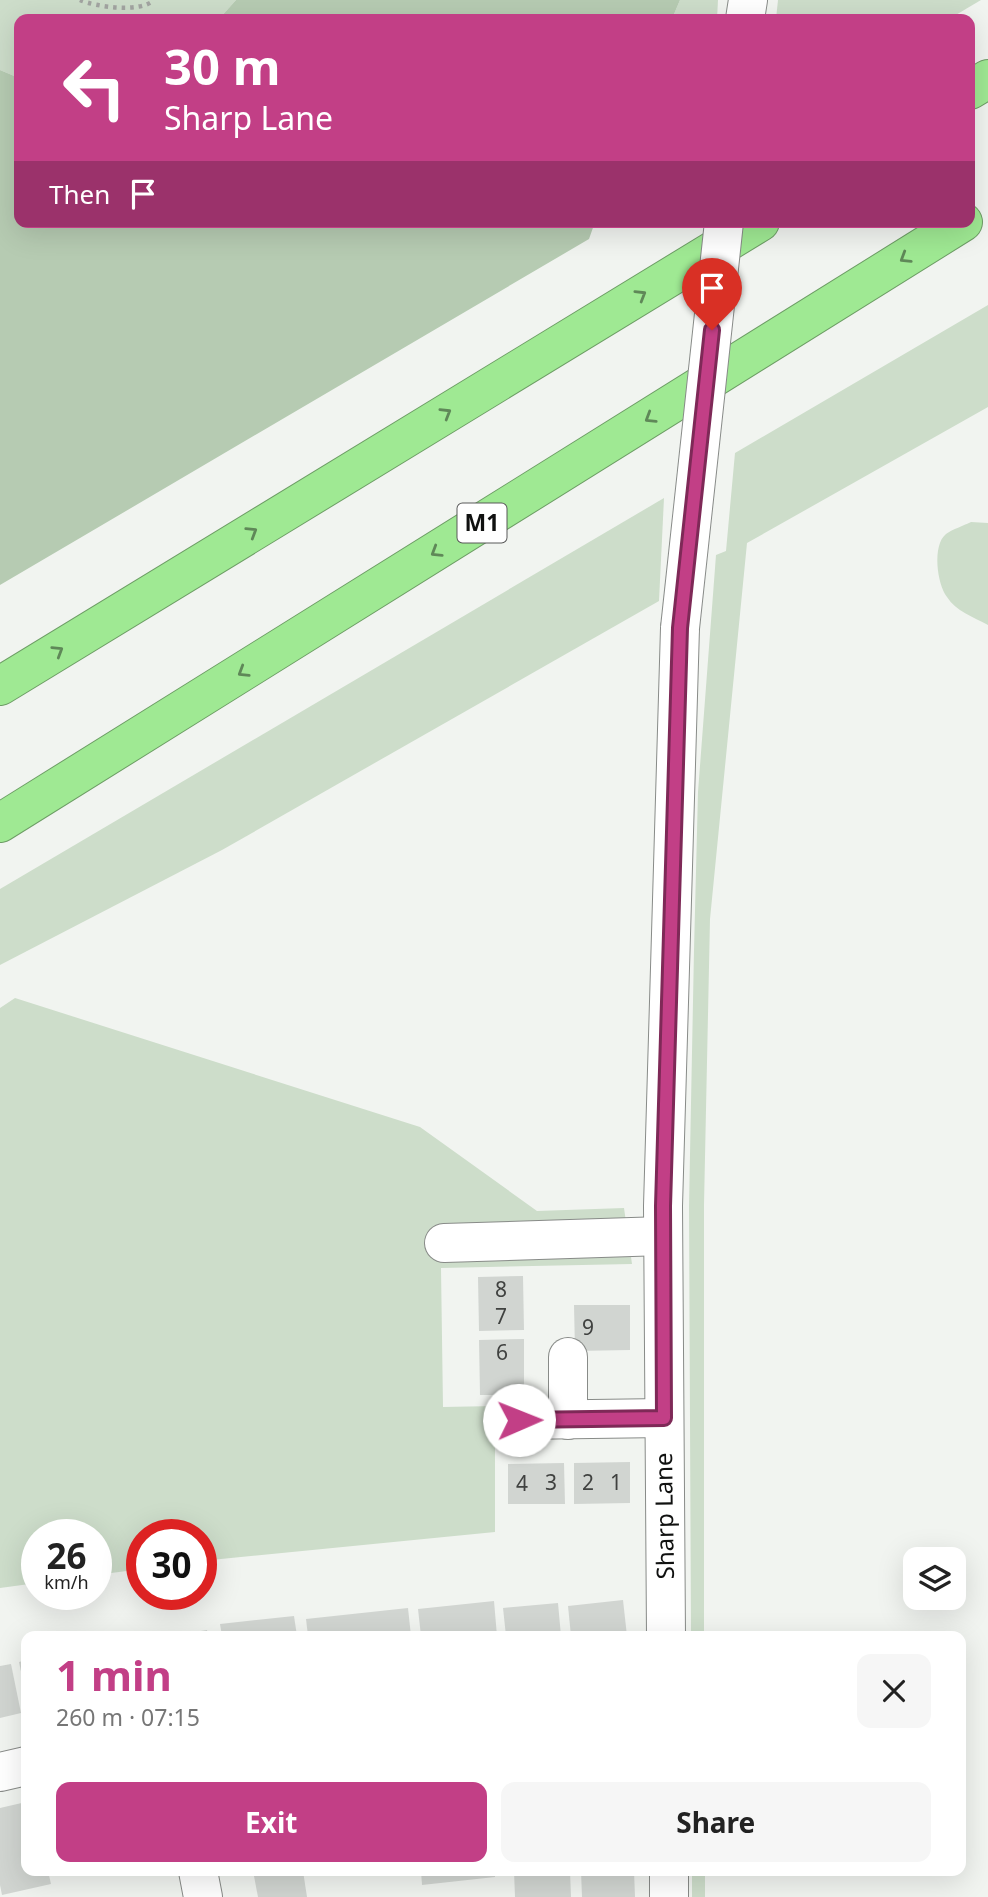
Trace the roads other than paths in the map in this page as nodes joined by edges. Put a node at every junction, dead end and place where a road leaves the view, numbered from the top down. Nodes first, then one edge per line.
1 (722, 228) edge
2 (750, 228) edge
3 (952, 228) edge
4 (0, 686) edge
5 (0, 823) edge
6 (663, 1236) junction
7 (444, 1243) dead end
8 (568, 1357) dead end
9 (664, 1418) junction
10 (568, 1419) junction
11 (519, 1420) dead end
12 (666, 1631) edge
13 (21, 1767) edge
14 (0, 1772) edge
15 (199, 1876) edge
16 (669, 1876) edge
17 (203, 1897) edge
18 (670, 1897) edge

1 - 6 street, Sharp Lane, bridge
4 -> 2 highway
3 -> 5 highway, M1
6 - 7 street
6 - 9 street, Sharp Lane
8 - 10 street
9 - 10 street
9 - 12 street, Sharp Lane
10 - 11 street
13 - 14 street
15 - 17 street
16 - 18 street

